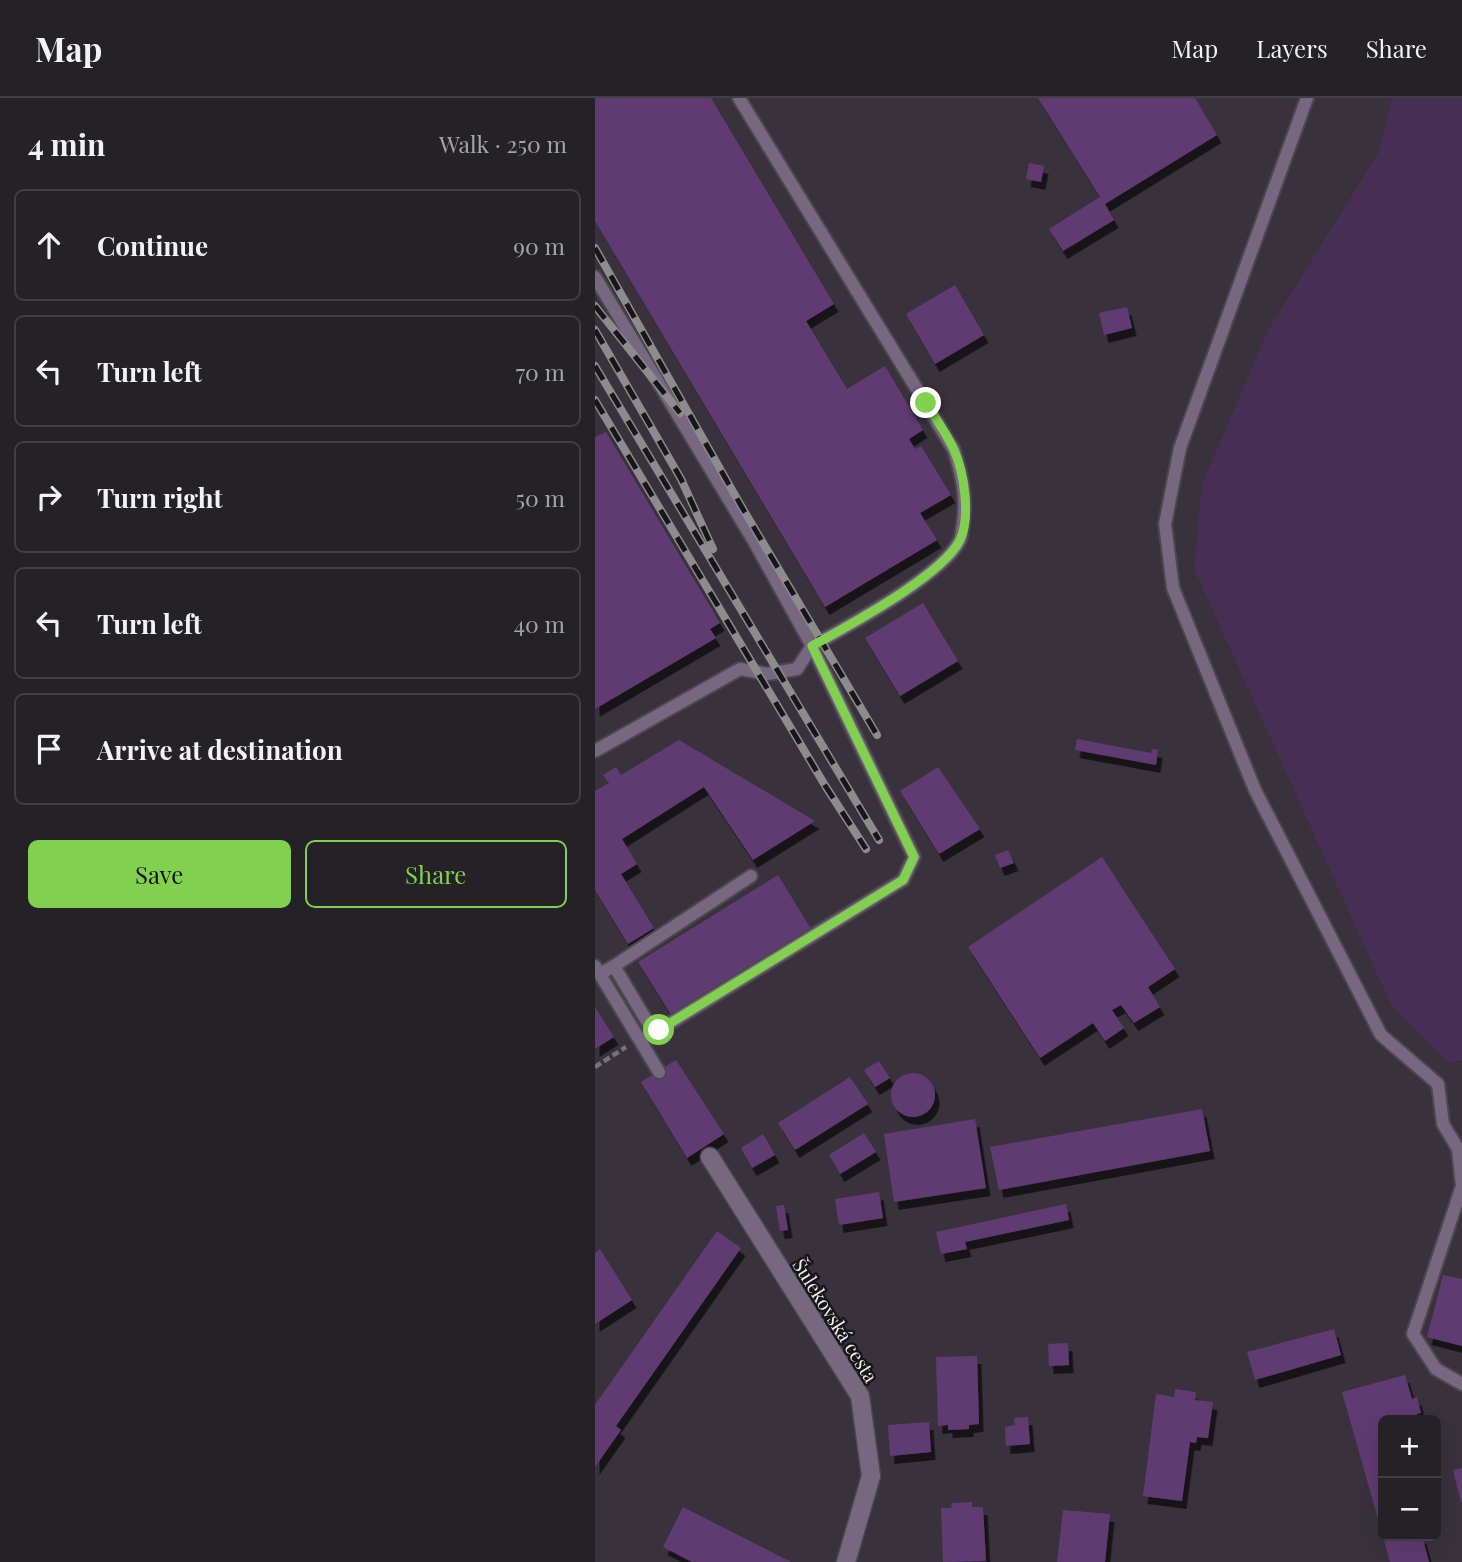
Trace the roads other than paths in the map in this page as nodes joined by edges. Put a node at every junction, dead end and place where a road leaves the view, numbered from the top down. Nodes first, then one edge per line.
1 (739, 98) edge
2 (1307, 98) edge
3 (595, 277) edge
4 (812, 646) junction
5 (595, 751) edge
6 (751, 876) dead end
7 (614, 966) junction
8 (597, 970) edge
9 (659, 1072) dead end
10 (707, 1152) dead end
11 (1462, 1384) edge
12 (846, 1562) edge

1 - 4 lane
2 - 11 lane
3 - 4 lane
4 - 5 lane
4 - 7 lane
6 - 7 lane
7 - 8 lane
8 - 9 lane
10 - 12 street, Šulekovská cesta

